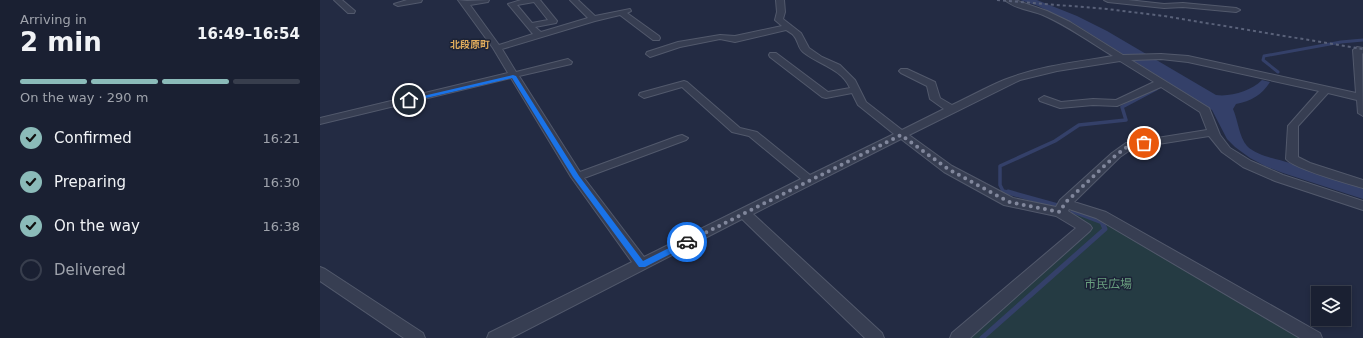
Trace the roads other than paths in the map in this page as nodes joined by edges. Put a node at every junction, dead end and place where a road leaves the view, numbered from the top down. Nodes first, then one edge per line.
1 (338, 0) edge
2 (418, 0) edge
3 (485, 0) edge
4 (532, 0) edge
5 (536, 0) edge
6 (574, 0) edge
7 (780, 0) edge
8 (1009, 0) edge
9 (1108, 0) edge
10 (1165, 0) edge
11 (463, 2) edge
12 (398, 4) dead end
13 (1172, 5) junction
14 (1236, 10) dead end
15 (351, 11) dead end
16 (593, 19) junction
17 (530, 26) junction
18 (788, 27) junction
19 (540, 35) junction
20 (656, 38) dead end
21 (497, 48) junction
22 (1363, 51) edge
23 (650, 54) dead end
24 (773, 55) dead end
25 (1126, 57) junction
26 (568, 62) dead end
27 (904, 71) dead end
28 (513, 76) junction
29 (1161, 83) junction
30 (855, 90) junction
31 (1325, 90) junction
32 (644, 95) dead end
33 (1363, 98) edge
34 (1044, 99) dead end
35 (952, 110) junction
36 (1363, 113) edge
37 (320, 121) edge
38 (1214, 132) junction
39 (901, 135) junction
40 (682, 138) dead end
41 (577, 177) junction
42 (809, 180) junction
43 (1363, 184) edge
44 (1363, 206) edge
45 (1062, 207) junction
46 (744, 213) junction
47 (642, 265) junction
48 (320, 273) edge
49 (417, 338) edge
50 (495, 338) edge
51 (876, 338) edge
52 (958, 338) edge
53 (1314, 338) edge

1 - 15 street
2 - 12 street
3 - 11 street
4 - 17 street
5 - 17 street
6 - 16 street
7 - 18 street
8 - 25 street
9 - 13 street
10 - 13 street
11 - 21 street
13 - 14 street
16 - 19 street
16 - 20 street
17 - 19 street
18 - 23 street
18 - 30 street
19 - 21 street
21 - 28 street
22 - 33 street
24 - 30 street
25 - 29 street
25 - 31 street
25 - 35 street
26 - 28 street
27 - 35 street
28 - 37 street
28 - 41 street
29 - 34 street
29 - 38 street
30 - 39 street
31 - 33 street
31 - 43 street
32 - 42 street
33 - 36 street
35 - 39 street
38 - 44 street
38 - 45 street
39 - 42 street
39 - 45 street
40 - 41 street
41 - 47 street
42 - 46 street
45 - 52 street
45 - 53 street
46 - 47 street
46 - 51 street
47 - 50 street
48 - 49 street

